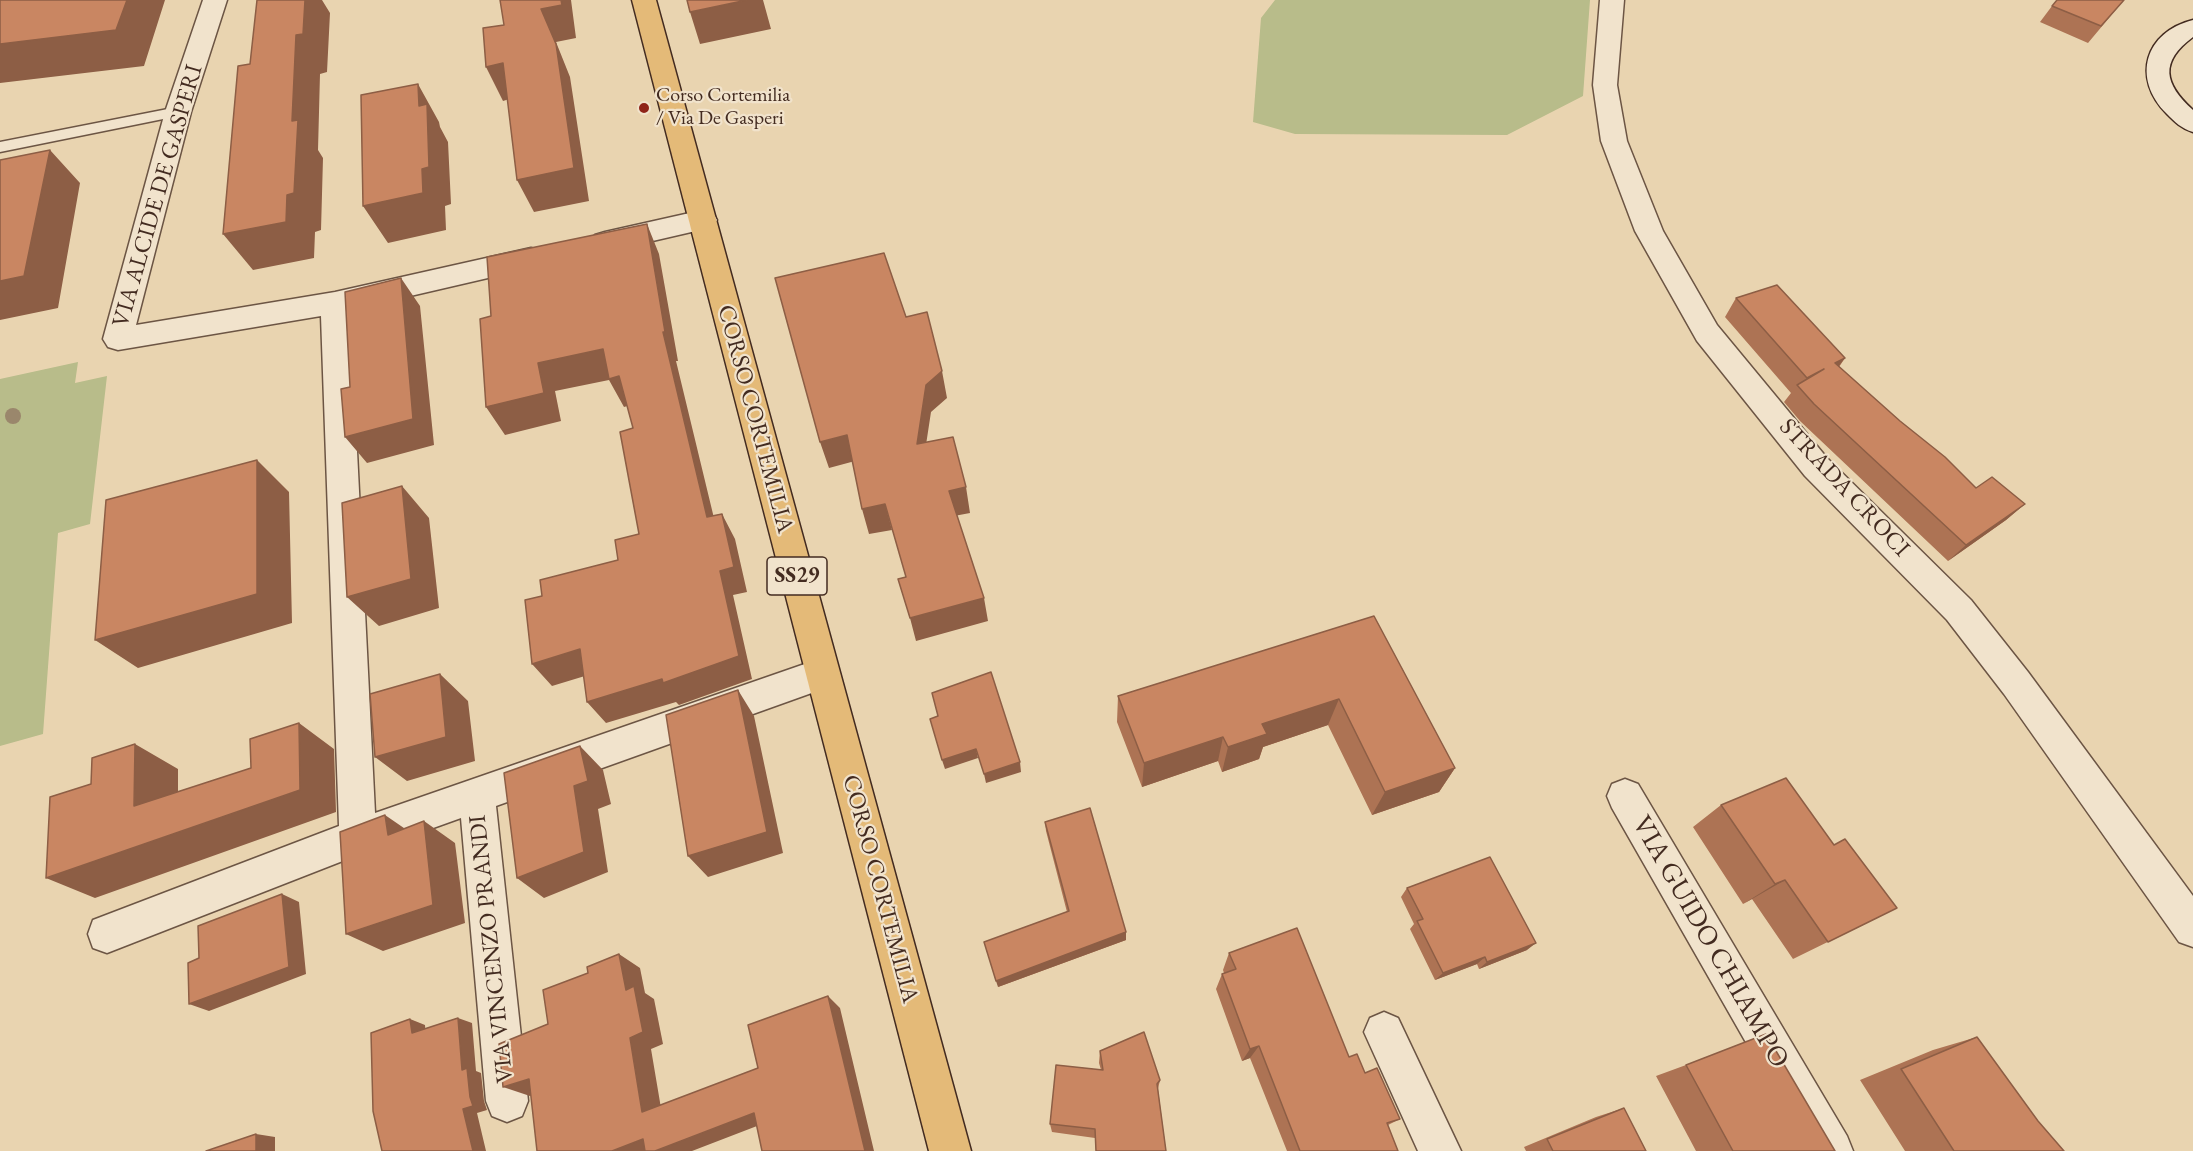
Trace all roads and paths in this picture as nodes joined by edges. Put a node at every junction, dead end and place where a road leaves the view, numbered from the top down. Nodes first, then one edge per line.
1 (215, 0) edge
2 (644, 0) edge
3 (1612, 0) edge
4 (2193, 27) edge
5 (178, 112) junction
6 (2193, 124) edge
7 (0, 147) edge
8 (703, 220) junction
9 (335, 303) junction
10 (822, 674) junction
11 (477, 796) junction
12 (1625, 796) dead end
13 (358, 837) junction
14 (2193, 928) edge
15 (107, 934) dead end
16 (1384, 1032) dead end
17 (507, 1101) edge
18 (950, 1151) edge
19 (1440, 1151) edge
20 (1832, 1151) edge

1 - 5 street, VIA ALCIDE DE GASPERI
2 - 8 main road, CORSO CORTEMILIA / SS29
3 - 14 street, STRADA CROCI
4 - 6 street
5 - 7 lane
5 - 9 street, VIA ALCIDE DE GASPERI
8 - 9 street, VIA ALCIDE DE GASPERI
8 - 10 main road, CORSO CORTEMILIA / SS29
9 - 13 street
10 - 11 street, VIA VINCENZO PRANDI
10 - 18 main road, CORSO CORTEMILIA / SS29
11 - 13 street, VIA VINCENZO PRANDI
11 - 17 street, VIA VINCENZO PRANDI
12 - 20 street, VIA GUIDO CHIAMPO
13 - 15 street, VIA VINCENZO PRANDI
16 - 19 street

